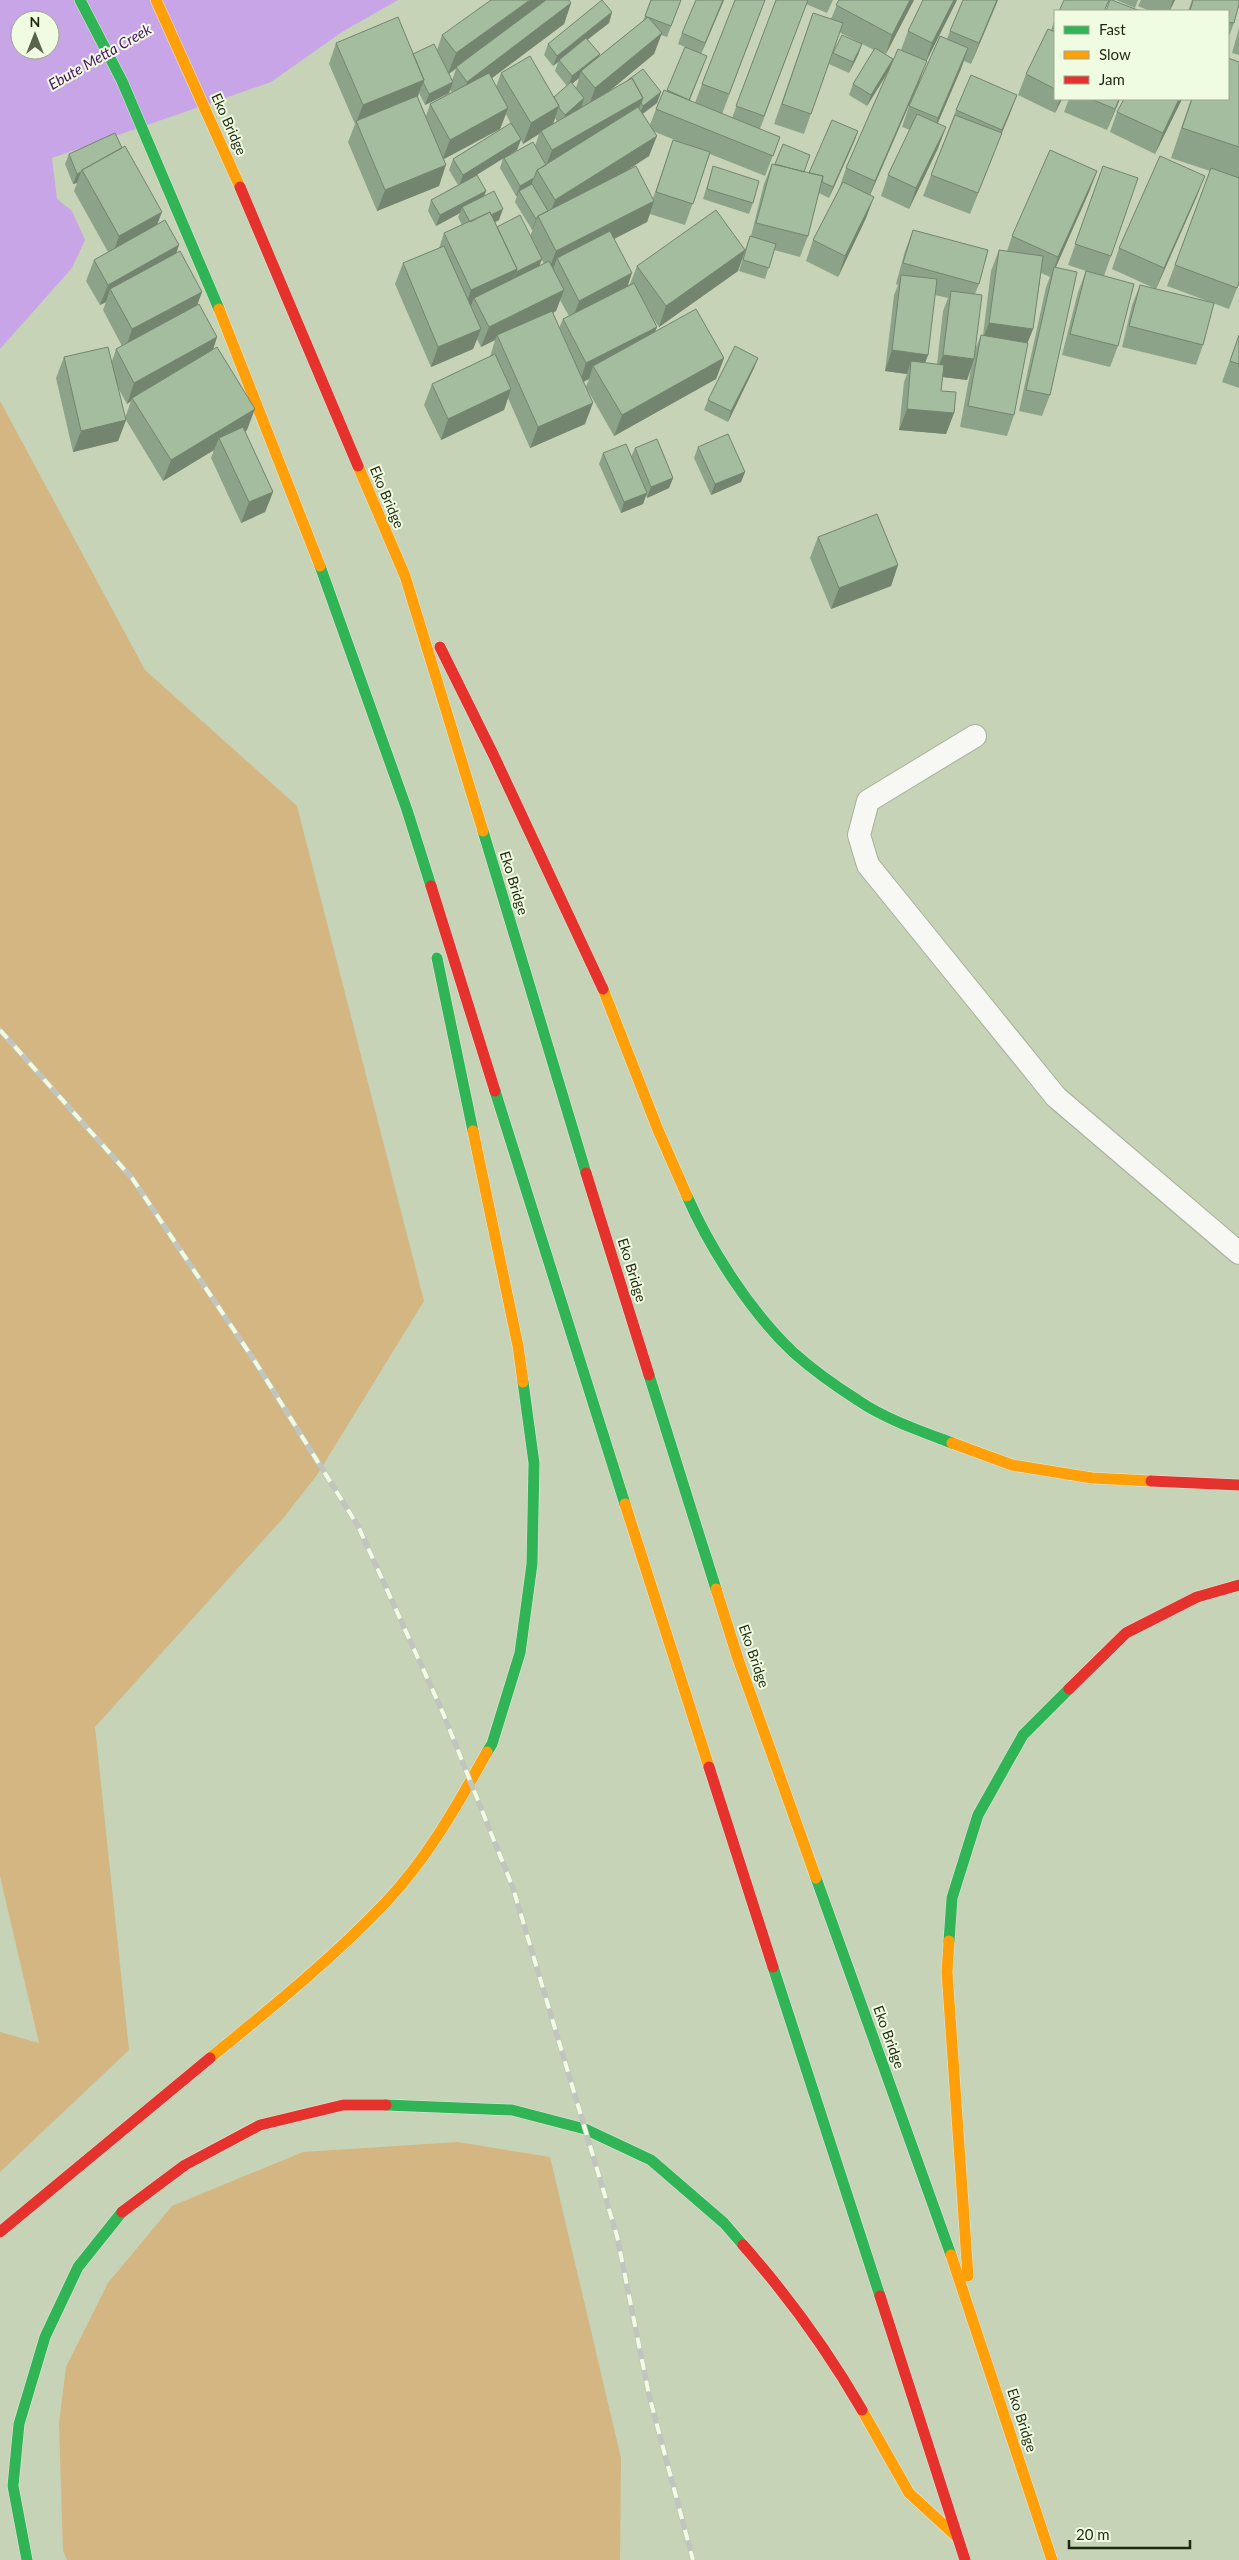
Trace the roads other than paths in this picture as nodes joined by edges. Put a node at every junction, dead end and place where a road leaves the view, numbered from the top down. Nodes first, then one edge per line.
1 (80, 0) edge
2 (156, 0) edge
3 (405, 576) junction
4 (975, 736) dead end
5 (407, 810) junction
6 (428, 915) dead end
7 (434, 943) dead end
8 (1239, 1253) edge
9 (1239, 1485) edge
10 (1239, 1586) edge
11 (0, 2232) edge
12 (970, 2307) junction
13 (958, 2538) junction
14 (26, 2560) edge
15 (965, 2560) edge
16 (1052, 2560) edge

1 - 5 highway
2 - 3 highway, Eko Bridge
3 - 9 highway
3 - 12 highway, Eko Bridge
4 - 8 lane
5 - 6 highway
5 - 13 highway
7 - 11 highway
10 - 12 highway
12 - 16 highway, Eko Bridge
13 - 14 highway
13 - 15 highway

